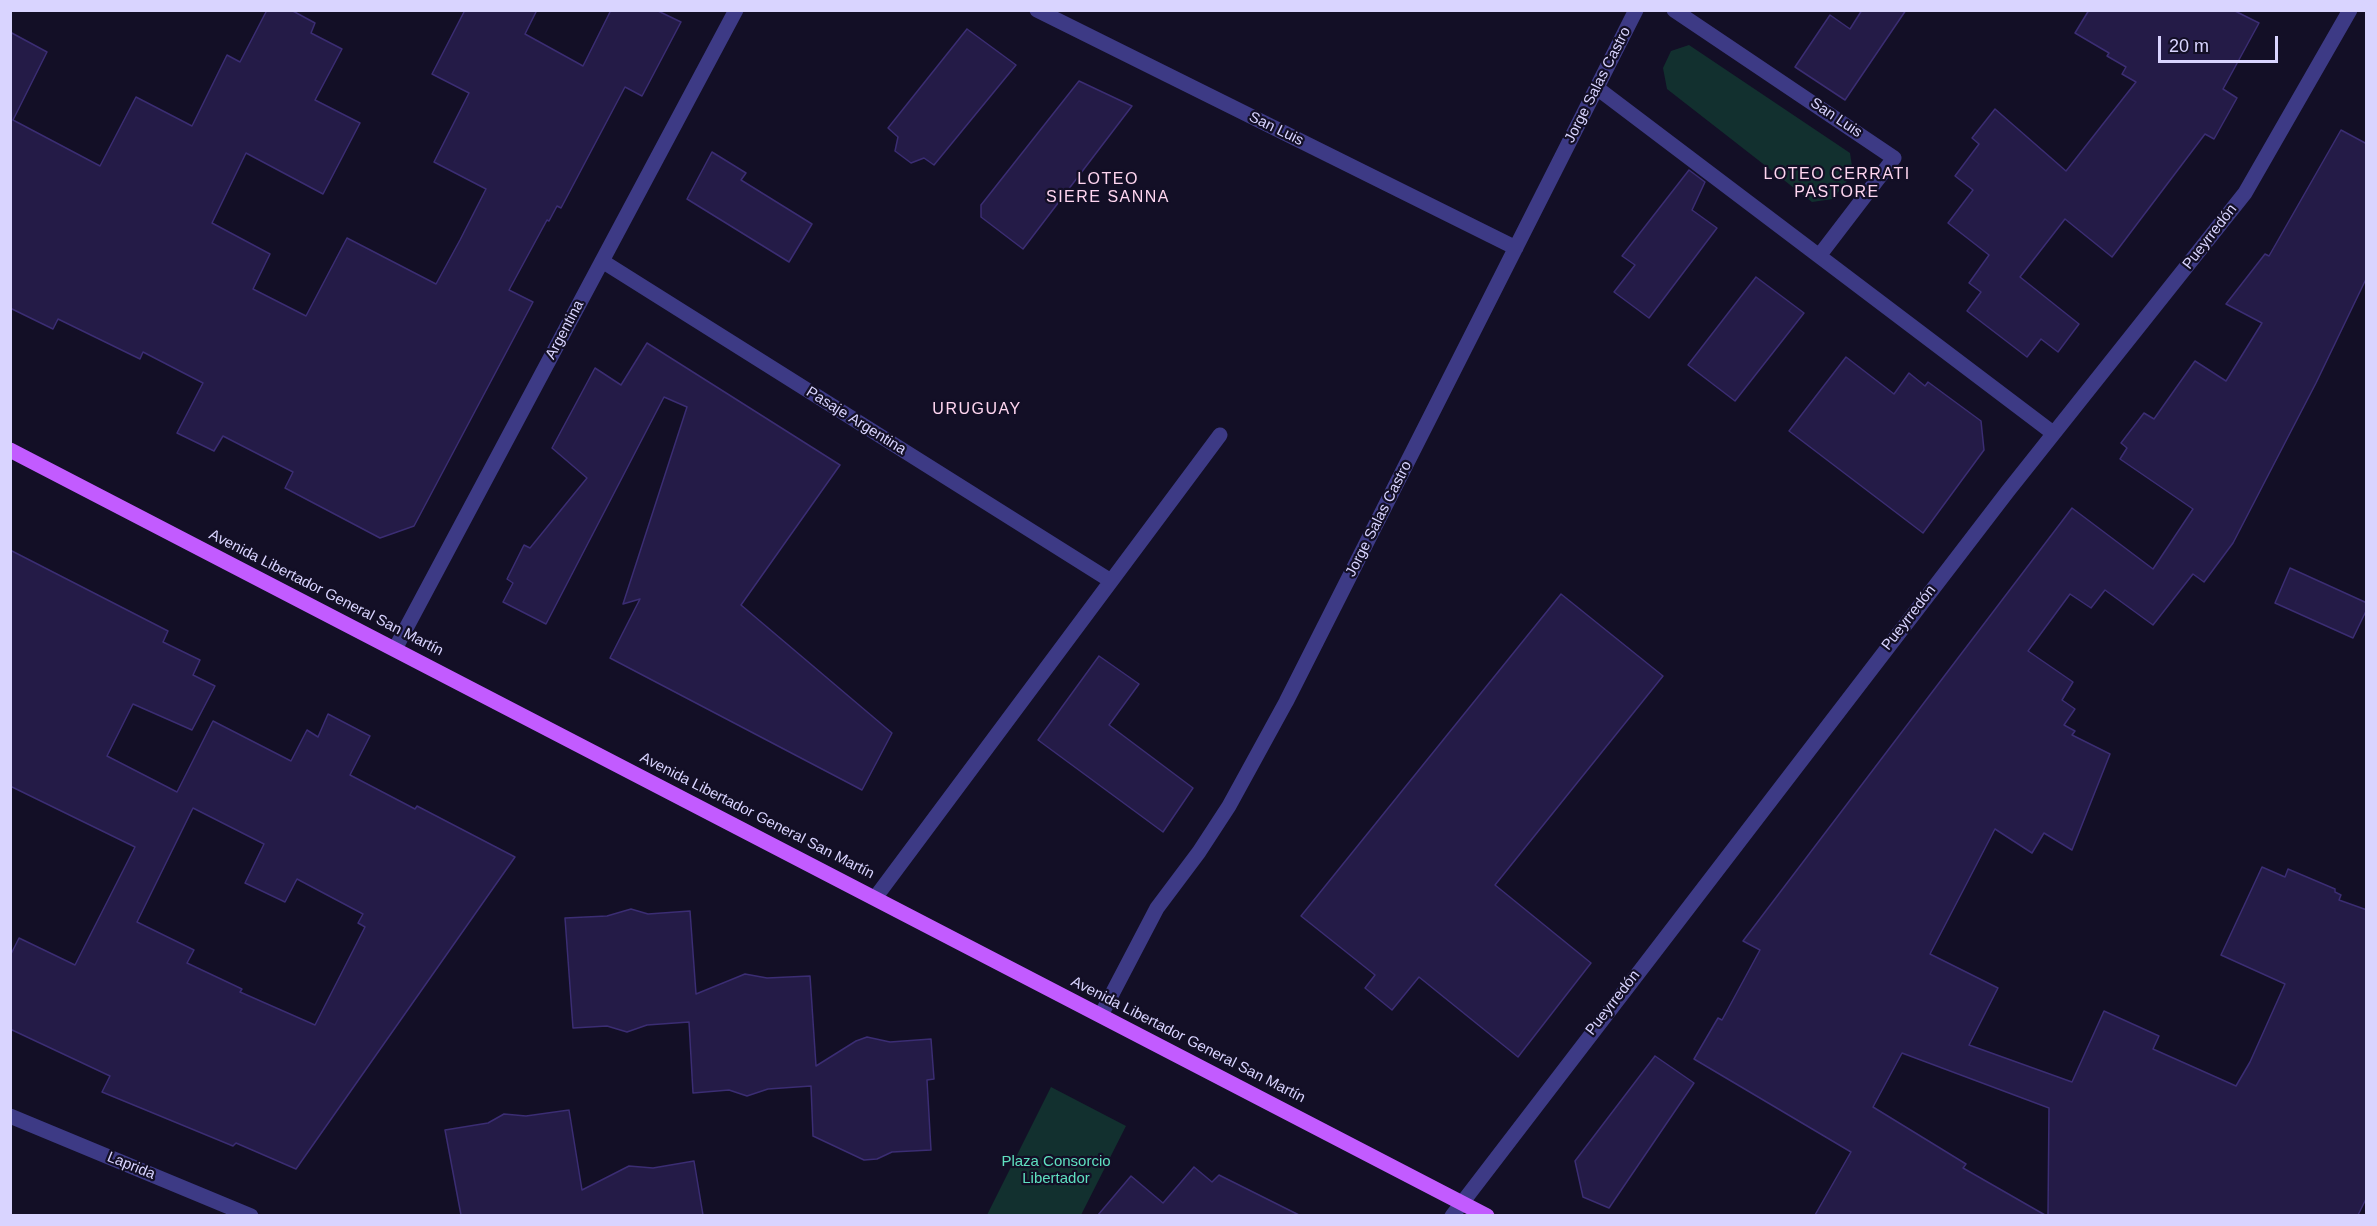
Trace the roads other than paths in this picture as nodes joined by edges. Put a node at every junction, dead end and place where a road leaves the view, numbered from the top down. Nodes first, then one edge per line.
1 (736, 10) edge
2 (1037, 10) edge
3 (1636, 10) edge
4 (1674, 10) edge
5 (2350, 10) edge
6 (1597, 88) junction
7 (1516, 248) junction
8 (1819, 256) junction
9 (602, 261) junction
10 (2054, 433) junction
11 (1220, 435) dead end
12 (10, 450) edge
13 (1111, 581) junction
14 (395, 649) junction
15 (875, 898) junction
16 (1101, 1015) junction
17 (10, 1116) edge
18 (1461, 1202) junction
19 (251, 1215) edge
20 (1452, 1215) edge
21 (1487, 1215) edge

1 - 9 street, Argentina
2 - 7 street, San Luis
3 - 6 street, Jorge Salas Castro
4 - 8 street, San Luis
5 - 10 street, Pueyrredón
6 - 7 street, Jorge Salas Castro
6 - 8 street
7 - 16 street, Jorge Salas Castro
8 - 10 street
9 - 13 street, Pasaje Argentina
9 - 14 street, Argentina
10 - 18 street, Pueyrredón
11 - 13 street
12 - 14 main road, Avenida Libertador General San Martín
13 - 15 street
14 - 15 main road, Avenida Libertador General San Martín
15 - 16 main road, Avenida Libertador General San Martín
16 - 18 main road, Avenida Libertador General San Martín
17 - 19 street, Laprida
18 - 20 street, Pueyrredón
18 - 21 main road, Avenida Libertador General San Martín

